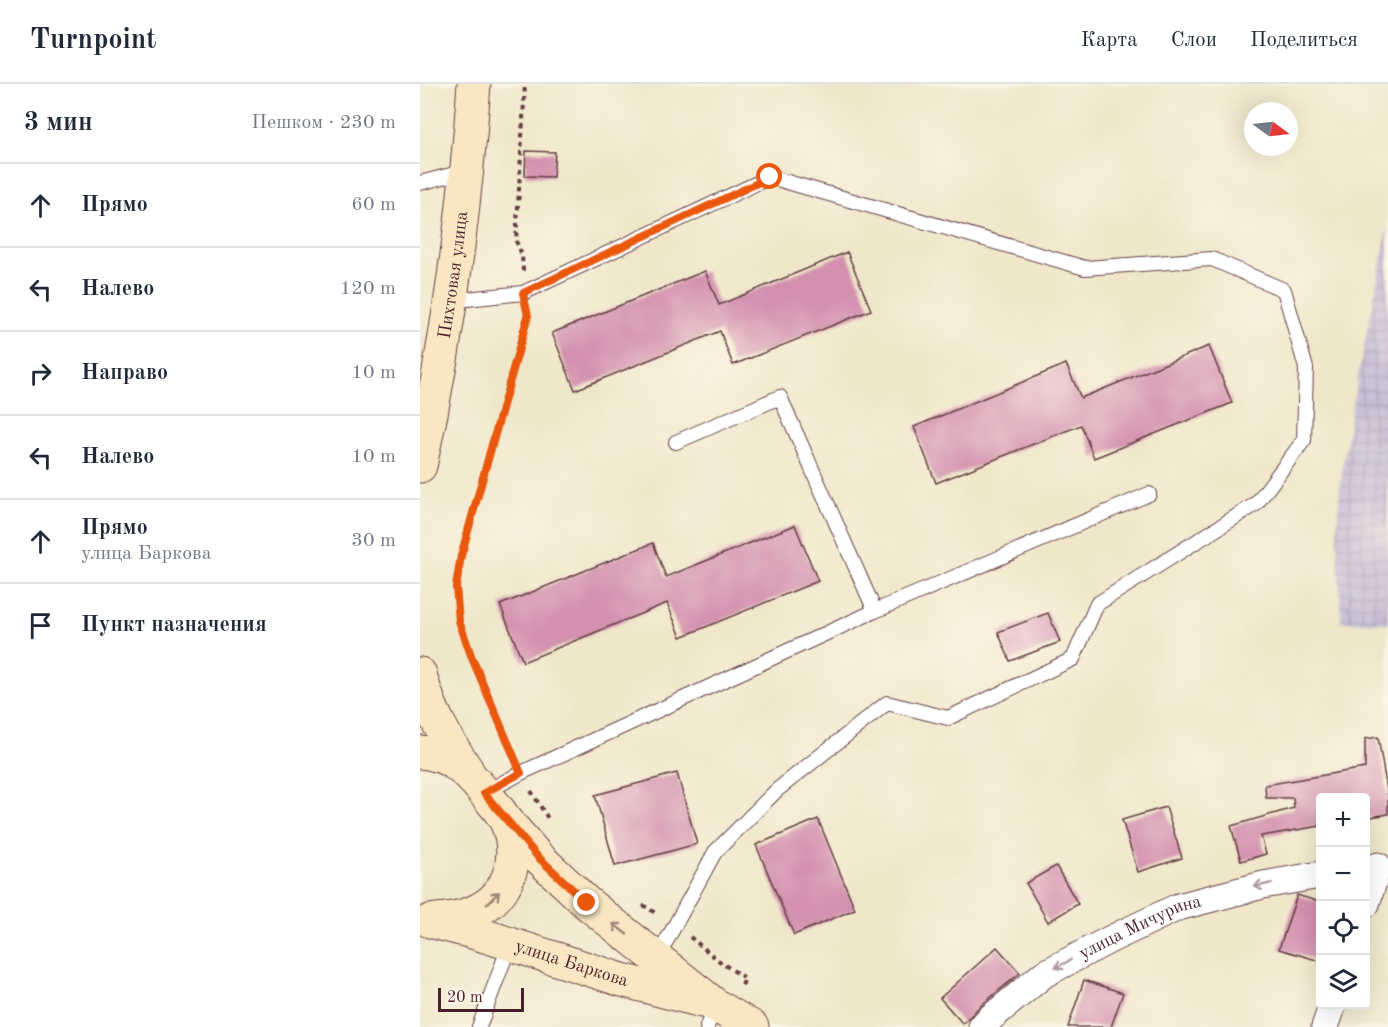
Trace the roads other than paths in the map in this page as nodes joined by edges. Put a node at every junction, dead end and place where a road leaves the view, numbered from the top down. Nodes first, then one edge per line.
1 (474, 84) edge
2 (468, 171) junction
3 (420, 183) edge
4 (452, 298) junction
5 (676, 442) dead end
6 (420, 466) edge
7 (1149, 494) dead end
8 (875, 611) junction
9 (420, 674) edge
10 (420, 752) edge
11 (477, 783) junction
12 (505, 819) junction
13 (1377, 867) edge
14 (1316, 876) edge
15 (1366, 901) edge
16 (425, 919) edge
17 (510, 944) junction
18 (657, 958) junction
19 (1332, 1009) edge
20 (726, 1018) edge
21 (987, 1025) edge
22 (479, 1027) edge
23 (1325, 1027) edge

1 - 2 main road, Пихтовая улица
2 - 3 lane
2 - 4 main road, Пихтовая улица
4 - 6 main road, Пихтовая улица
4 - 18 lane
5 - 8 lane
7 - 8 lane
8 - 11 lane
9 - 11 main road
10 - 11 main road
11 - 12 main road, улица Баркова
16 -> 12 main road
18 -> 12 main road, улица Баркова
13 - 15 street
14 -> 21 street, улица Мичурина
16 - 17 main road, улица Баркова
17 - 20 main road, улица Баркова
17 - 22 lane
18 - 20 main road, улица Баркова
19 - 23 street

